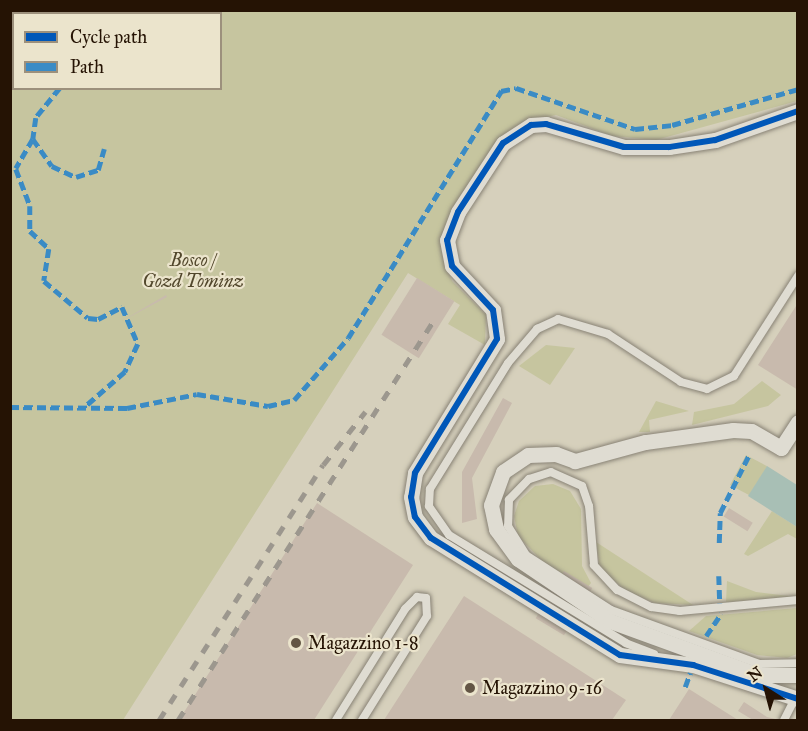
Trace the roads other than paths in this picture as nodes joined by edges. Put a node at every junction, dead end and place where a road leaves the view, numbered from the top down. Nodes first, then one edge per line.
1 (798, 111) edge
2 (798, 276) edge
3 (798, 422) edge
4 (798, 600) edge
5 (680, 662) junction
6 (798, 663) edge
7 (798, 675) edge
8 (796, 699) edge
9 (336, 720) edge
10 (362, 720) edge
11 (784, 720) edge

1 - 5 street
2 - 5 lane
3 - 7 street
4 - 6 lane
5 - 8 street
8 - 11 lane
9 - 10 lane

